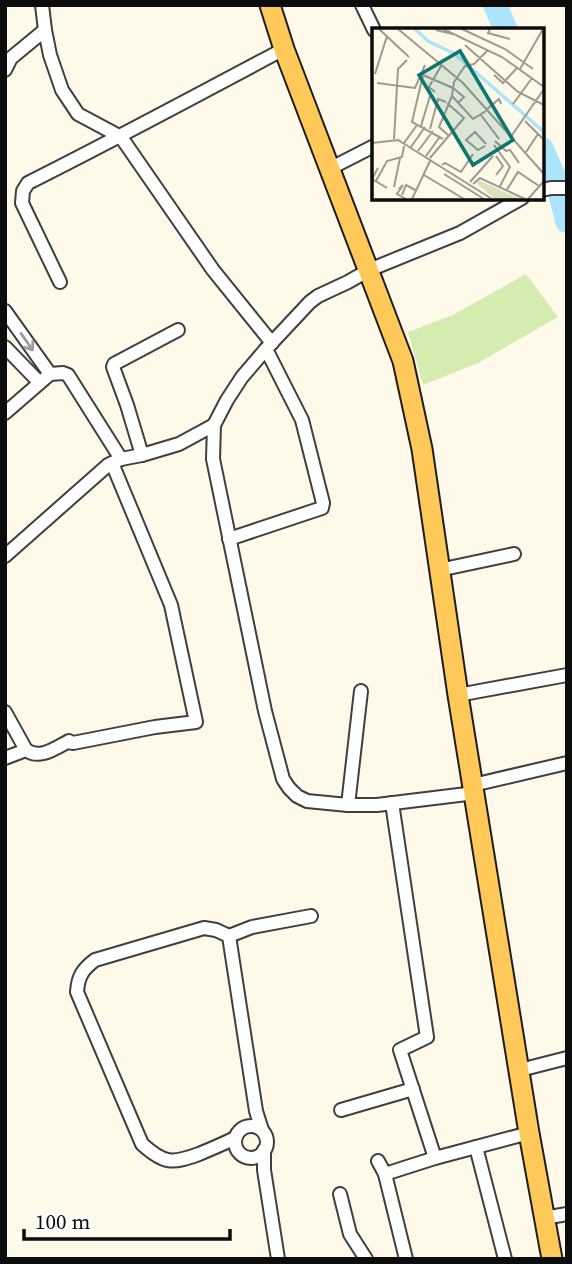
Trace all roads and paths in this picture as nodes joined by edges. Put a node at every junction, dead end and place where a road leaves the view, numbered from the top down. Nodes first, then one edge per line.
1 (42, 5) edge
2 (270, 5) edge
3 (362, 5) edge
4 (373, 28) edge
5 (45, 30) junction
6 (284, 49) junction
7 (5, 70) edge
8 (121, 137) junction
9 (372, 147) edge
10 (329, 169) junction
11 (567, 188) edge
12 (547, 189) edge
13 (518, 200) edge
14 (369, 270) junction
15 (60, 282) dead end
16 (5, 311) edge
17 (178, 330) dead end
18 (269, 346) junction
19 (5, 347) edge
20 (44, 378) junction
21 (5, 413) edge
22 (214, 425) junction
23 (142, 455) junction
24 (117, 461) junction
25 (229, 539) junction
26 (514, 554) dead end
27 (5, 555) edge
28 (439, 570) junction
29 (567, 675) edge
30 (361, 691) dead end
31 (458, 695) junction
32 (5, 712) edge
33 (26, 750) junction
34 (5, 758) edge
35 (567, 763) edge
36 (474, 789) junction
37 (392, 803) junction
38 (348, 805) junction
39 (311, 916) dead end
40 (229, 936) junction
41 (567, 1058) edge
42 (520, 1070) junction
43 (413, 1089) junction
44 (341, 1110) dead end
45 (256, 1111) junction
46 (246, 1126) junction
47 (261, 1130) junction
48 (529, 1133) junction
49 (236, 1138) junction
50 (220, 1145) junction
51 (476, 1147) junction
52 (264, 1150) junction
53 (243, 1154) junction
54 (435, 1158) junction
55 (378, 1161) dead end
56 (264, 1170) junction
57 (385, 1174) junction
58 (340, 1194) dead end
59 (567, 1214) edge
60 (544, 1217) junction
61 (278, 1259) edge
62 (366, 1259) edge
63 (406, 1259) edge
64 (505, 1259) edge
65 (552, 1259) edge

1 - 5 street
2 - 6 main road
3 - 4 street
5 - 7 street
5 - 8 street
6 - 8 street
6 - 10 main road
8 - 15 street
8 - 18 street
9 - 10 street
10 - 14 main road
11 - 12 street
13 - 14 street
14 - 18 street
14 - 28 main road
16 -> 20 street
17 - 23 street
18 - 22 street
18 - 25 street
19 - 20 street
20 - 21 street
20 - 24 street
22 - 23 street
22 - 25 street
23 - 24 street
24 - 27 street
24 - 33 street
25 - 38 street
26 - 28 street
28 - 31 main road
29 - 31 street
30 - 38 street
31 - 36 main road
32 - 33 street
33 - 34 street
35 - 36 street
36 - 37 street
36 - 42 main road
37 - 38 street
37 - 43 street
39 - 40 street
40 - 45 street
40 - 50 street
41 - 42 street
42 - 48 main road
43 - 44 street
43 - 54 street
45 - 46 street
45 - 47 street
46 - 47 street
46 - 49 street
47 - 52 street
48 - 51 street
48 - 60 main road
49 - 50 street
49 - 53 street
50 - 53 street
51 - 54 street
51 - 64 street
52 - 53 street
52 - 56 street
53 - 56 street
54 - 57 street
55 - 57 street
56 - 61 street
57 - 63 street
58 - 62 street
59 - 60 street
60 - 65 main road

